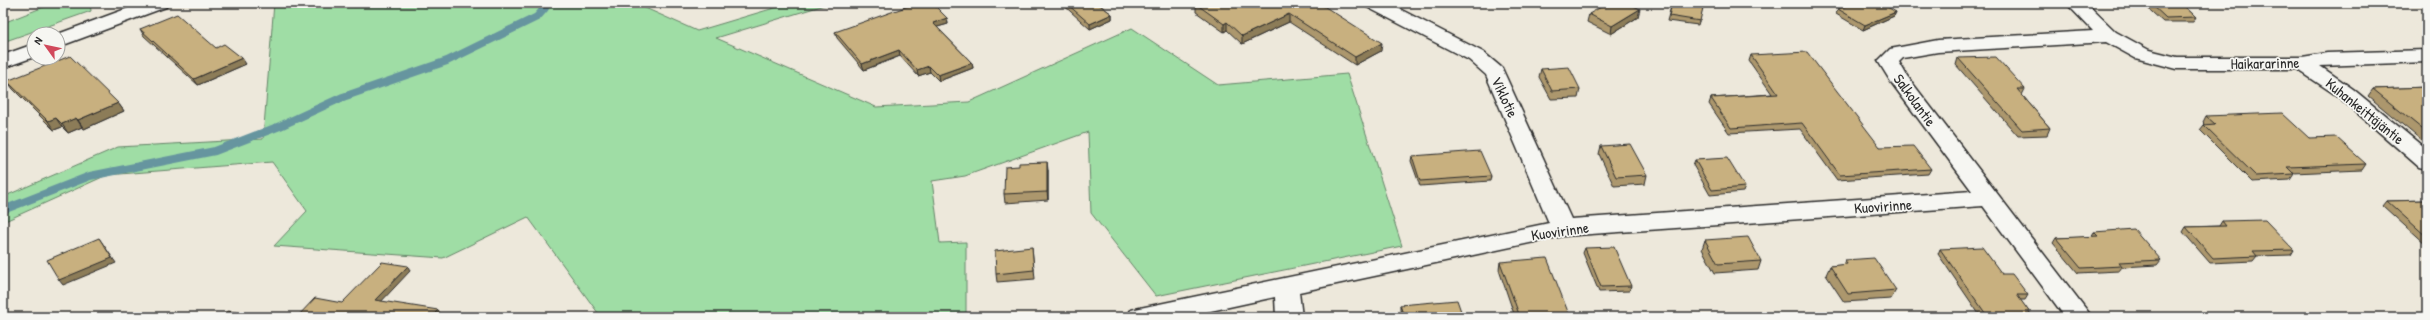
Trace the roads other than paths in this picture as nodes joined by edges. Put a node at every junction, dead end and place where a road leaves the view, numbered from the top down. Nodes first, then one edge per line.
1 (159, 3) edge
2 (1374, 3) edge
3 (2075, 3) edge
4 (2109, 36) junction
5 (66, 38) edge
6 (26, 53) edge
7 (2427, 56) edge
8 (3, 62) edge
9 (2302, 63) junction
10 (2427, 162) edge
11 (1987, 198) junction
12 (1563, 228) junction
13 (1286, 286) junction
14 (1140, 317) edge
15 (1289, 317) edge
16 (2079, 317) edge

1 - 5 street
2 - 12 street, Viklotie
3 - 4 street, Haikararinne
4 - 9 street, Haikararinne
4 - 11 street, Salkolantie
6 - 8 street
7 - 9 street, Haikararinne
9 - 10 street, Kuhankeittäjäntie
11 - 12 street, Kuovirinne
11 - 16 street, Salkolantie
12 - 13 street, Kuovirinne
13 - 14 street, Kuovirinne
13 - 15 street

